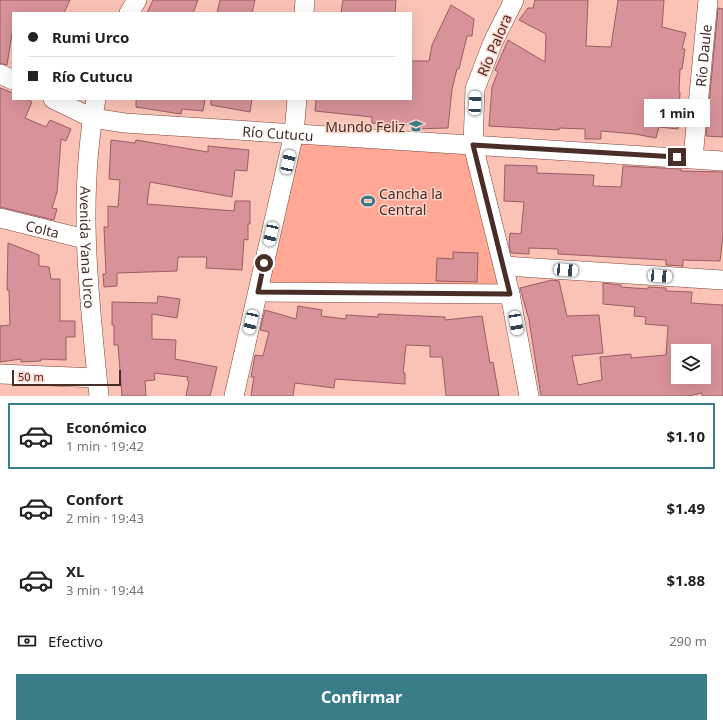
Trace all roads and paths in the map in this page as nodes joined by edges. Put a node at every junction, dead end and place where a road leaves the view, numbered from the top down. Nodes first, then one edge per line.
1 (137, 0) edge
2 (305, 0) edge
3 (514, 0) edge
4 (708, 0) edge
5 (130, 12) edge
6 (304, 12) edge
7 (0, 74) edge
8 (12, 80) edge
9 (55, 100) edge
10 (96, 100) edge
11 (297, 100) edge
12 (92, 118) junction
13 (294, 133) junction
14 (473, 145) junction
15 (693, 158) junction
16 (723, 160) edge
17 (0, 218) edge
18 (85, 239) junction
19 (504, 266) junction
20 (723, 280) edge
21 (258, 292) junction
22 (510, 294) junction
23 (0, 374) edge
24 (98, 387) edge
25 (234, 396) edge
26 (529, 396) edge

1 - 5 street
2 - 6 street
3 - 14 street, Río Palora
4 - 15 street, Río Daule
7 - 8 street
9 - 12 street, Río Cutucu
10 - 12 street, Avenida Yana Urco
11 - 13 street
12 - 13 street, Río Cutucu
12 - 18 street, Avenida Yana Urco
13 - 14 street, Río Cutucu
13 - 21 street
14 - 15 street, Río Cutucu
14 - 19 street, Río Palora
15 - 16 street, Río Cutucu
17 - 18 street, Colta
18 - 24 street, Avenida Yana Urco
19 - 20 street
19 - 22 street, Río Palora
21 - 22 street
21 - 25 street
22 - 26 street, Río Palora
23 - 24 street

